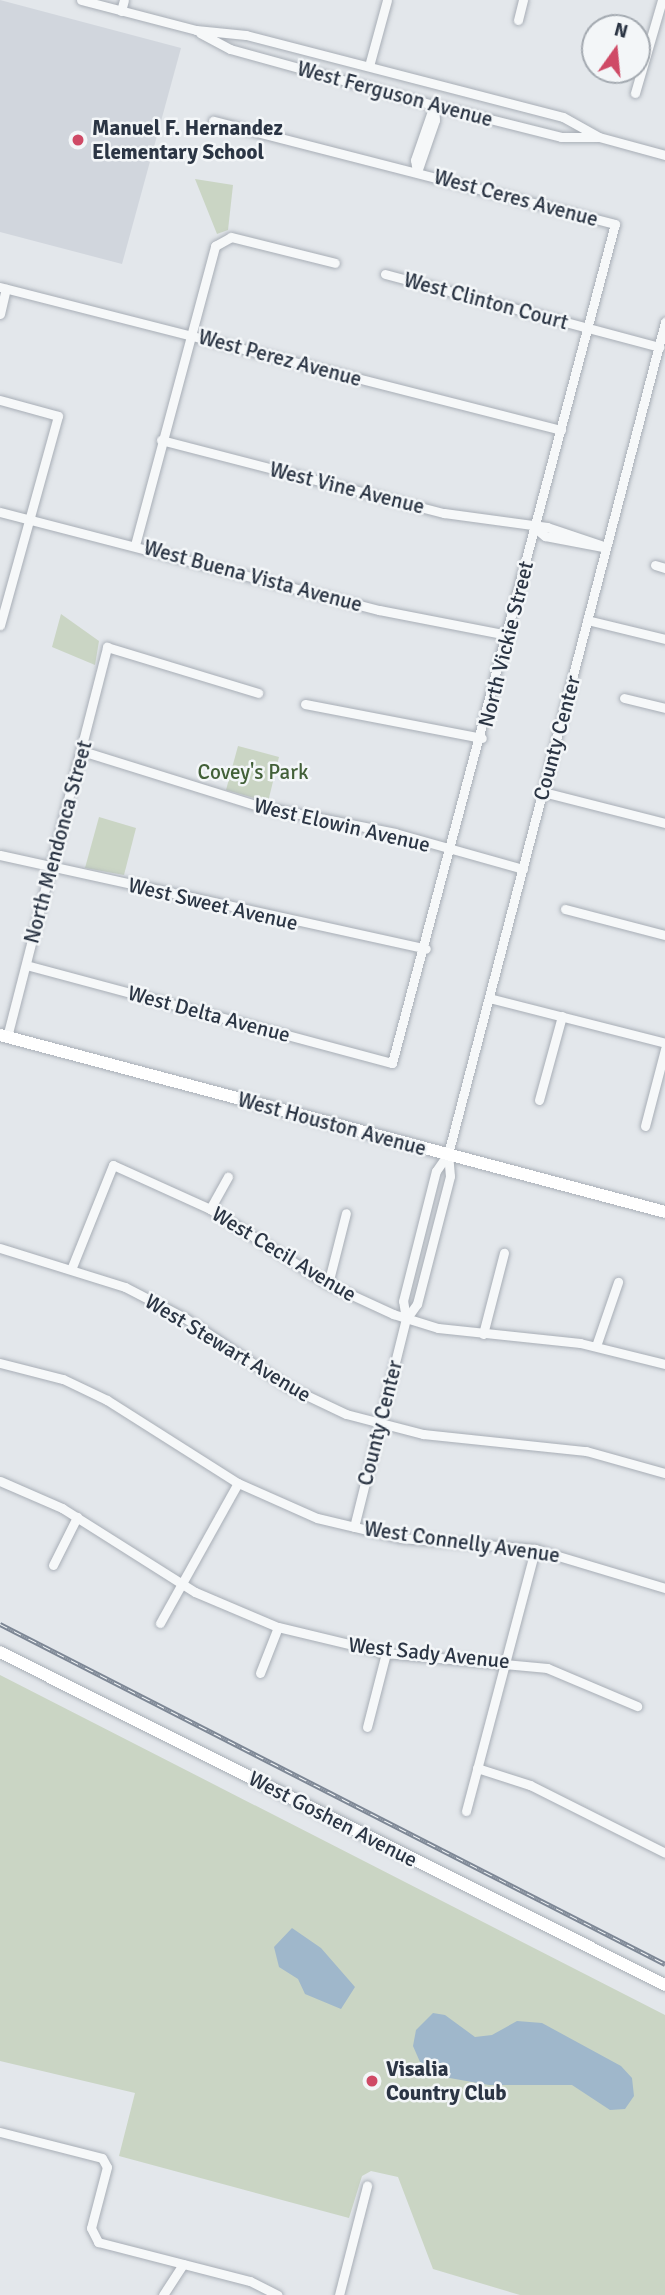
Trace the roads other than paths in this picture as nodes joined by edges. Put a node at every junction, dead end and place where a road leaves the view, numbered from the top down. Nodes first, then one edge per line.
1 (81, 0) edge
2 (124, 0) edge
3 (387, 0) edge
4 (523, 0) edge
5 (662, 0) edge
6 (121, 11) junction
7 (518, 20) dead end
8 (196, 30) junction
9 (369, 66) junction
10 (635, 93) dead end
11 (434, 105) junction
12 (213, 121) dead end
13 (599, 137) junction
14 (665, 155) edge
15 (416, 172) junction
16 (615, 224) joint
17 (335, 263) dead end
18 (385, 274) dead end
19 (3, 288) edge
20 (0, 314) edge
21 (665, 323) edge
22 (587, 328) junction
23 (192, 334) junction
24 (659, 347) junction
25 (0, 400) edge
26 (561, 430) junction
27 (161, 440) junction
28 (0, 512) edge
29 (31, 520) junction
30 (535, 528) junction
31 (135, 545) junction
32 (606, 547) junction
33 (654, 565) dead end
34 (665, 568) edge
35 (587, 620) junction
36 (2, 625) edge
37 (508, 635) junction
38 (665, 639) edge
39 (258, 693) dead end
40 (624, 698) dead end
41 (305, 704) dead end
42 (665, 708) edge
43 (482, 738) junction
44 (82, 751) junction
45 (543, 792) junction
46 (665, 823) edge
47 (451, 851) junction
48 (0, 855) edge
49 (51, 867) junction
50 (523, 869) junction
51 (565, 909) dead end
52 (665, 935) edge
53 (426, 949) junction
54 (26, 965) junction
55 (489, 998) junction
56 (562, 1016) junction
57 (4, 1036) edge
58 (665, 1046) edge
59 (392, 1063) joint
60 (539, 1100) dead end
61 (645, 1126) dead end
62 (448, 1154) junction
63 (228, 1177) dead end
64 (210, 1209) junction
65 (665, 1212) edge
66 (346, 1213) dead end
67 (0, 1248) edge
68 (505, 1253) dead end
69 (72, 1268) junction
70 (618, 1282) dead end
71 (328, 1284) junction
72 (406, 1319) junction
73 (483, 1334) junction
74 (596, 1346) junction
75 (0, 1363) edge
76 (665, 1364) edge
77 (378, 1424) junction
78 (665, 1473) edge
79 (0, 1481) edge
80 (238, 1483) junction
81 (78, 1517) junction
82 (354, 1527) junction
83 (535, 1549) junction
84 (53, 1565) dead end
85 (180, 1584) junction
86 (665, 1588) edge
87 (160, 1623) dead end
88 (278, 1627) junction
89 (0, 1652) edge
90 (386, 1653) junction
91 (503, 1661) junction
92 (260, 1673) dead end
93 (637, 1706) dead end
94 (367, 1727) dead end
95 (477, 1768) junction
96 (466, 1811) dead end
97 (665, 1853) edge
98 (665, 1985) edge
99 (0, 2132) edge
100 (367, 2186) dead end
101 (183, 2264) junction
102 (163, 2295) edge
103 (278, 2295) edge
104 (339, 2295) edge

1 - 6 street, West Ferguson Avenue
2 - 6 street
3 - 9 street
4 - 7 street
5 - 10 street
6 - 8 street, West Ferguson Avenue
8 - 9 street, West Ferguson Avenue
8 - 11 street, West Ferguson Avenue
9 - 13 street, West Ferguson Avenue
11 - 13 street, West Ferguson Avenue
11 - 15 street
12 - 15 street, West Ceres Avenue
13 - 14 street, West Ferguson Avenue
15 - 16 street, West Ceres Avenue
16 - 22 street, North Vickie Street
17 - 23 street
18 - 22 street, West Clinton Court
19 - 20 street
19 - 23 street, West Perez Avenue
21 - 24 street, County Center
22 - 24 street, West Clinton Court
22 - 26 street, North Vickie Street
23 - 26 street, West Perez Avenue
23 - 27 street
24 - 32 street, County Center
25 - 29 street
26 - 30 street, North Vickie Street
27 - 30 street, West Vine Avenue
27 - 31 street
28 - 29 street, West Buena Vista Avenue
29 - 31 street, West Buena Vista Avenue
29 - 36 street
30 - 32 street, West Vine Avenue
30 - 37 street, North Vickie Street
31 - 37 street, West Buena Vista Avenue
32 - 35 street, County Center
33 - 34 street
35 - 38 street
35 - 45 street, County Center
37 - 43 street, North Vickie Street
39 - 44 street, North Mendonca Street
40 - 42 street
41 - 43 street
43 - 47 street, North Vickie Street
44 - 47 street, West Elowin Avenue
44 - 49 street, North Mendonca Street
45 - 46 street
45 - 50 street, County Center
47 - 50 street, West Elowin Avenue
47 - 53 street, North Vickie Street
48 - 49 street, West Sweet Avenue
49 - 53 street, West Sweet Avenue
49 - 54 street, North Mendonca Street
50 - 55 street, County Center
51 - 52 street
53 - 59 street, North Vickie Street
54 - 57 street, North Mendonca Street
54 - 59 street, West Delta Avenue
55 - 56 street
55 - 62 street, County Center
56 - 58 street
56 - 60 street
57 - 62 main road, West Houston Avenue
58 - 61 street
62 - 65 main road, West Houston Avenue
62 - 72 street, County Center
62 - 72 street, County Center
63 - 64 street
64 - 69 street, West Cecil Avenue
64 - 71 street, West Cecil Avenue
66 - 71 street
67 - 69 street, West Stewart Avenue
68 - 73 street
69 - 77 street, West Stewart Avenue
70 - 74 street
71 - 72 street, West Cecil Avenue
72 - 73 street, West Cecil Avenue
72 - 77 street, County Center
73 - 74 street, West Cecil Avenue
74 - 76 street, West Cecil Avenue
75 - 80 street, West Connelly Avenue
77 - 78 street, West Stewart Avenue
77 - 82 street, County Center
79 - 81 street, West Sady Avenue
80 - 82 street, West Connelly Avenue
80 - 85 street
81 - 84 street
81 - 85 street, West Sady Avenue
82 - 83 street, West Connelly Avenue
83 - 86 street, West Connelly Avenue
83 - 91 street
85 - 87 street
85 - 88 street, West Sady Avenue
88 - 90 street, West Sady Avenue
88 - 92 street
89 - 98 main road, West Goshen Avenue
90 - 91 street, West Sady Avenue
90 - 94 street
91 - 93 street, West Sady Avenue
91 - 95 street
95 - 96 street
95 - 97 street
99 - 101 street
100 - 104 street
101 - 102 street
101 - 103 street

